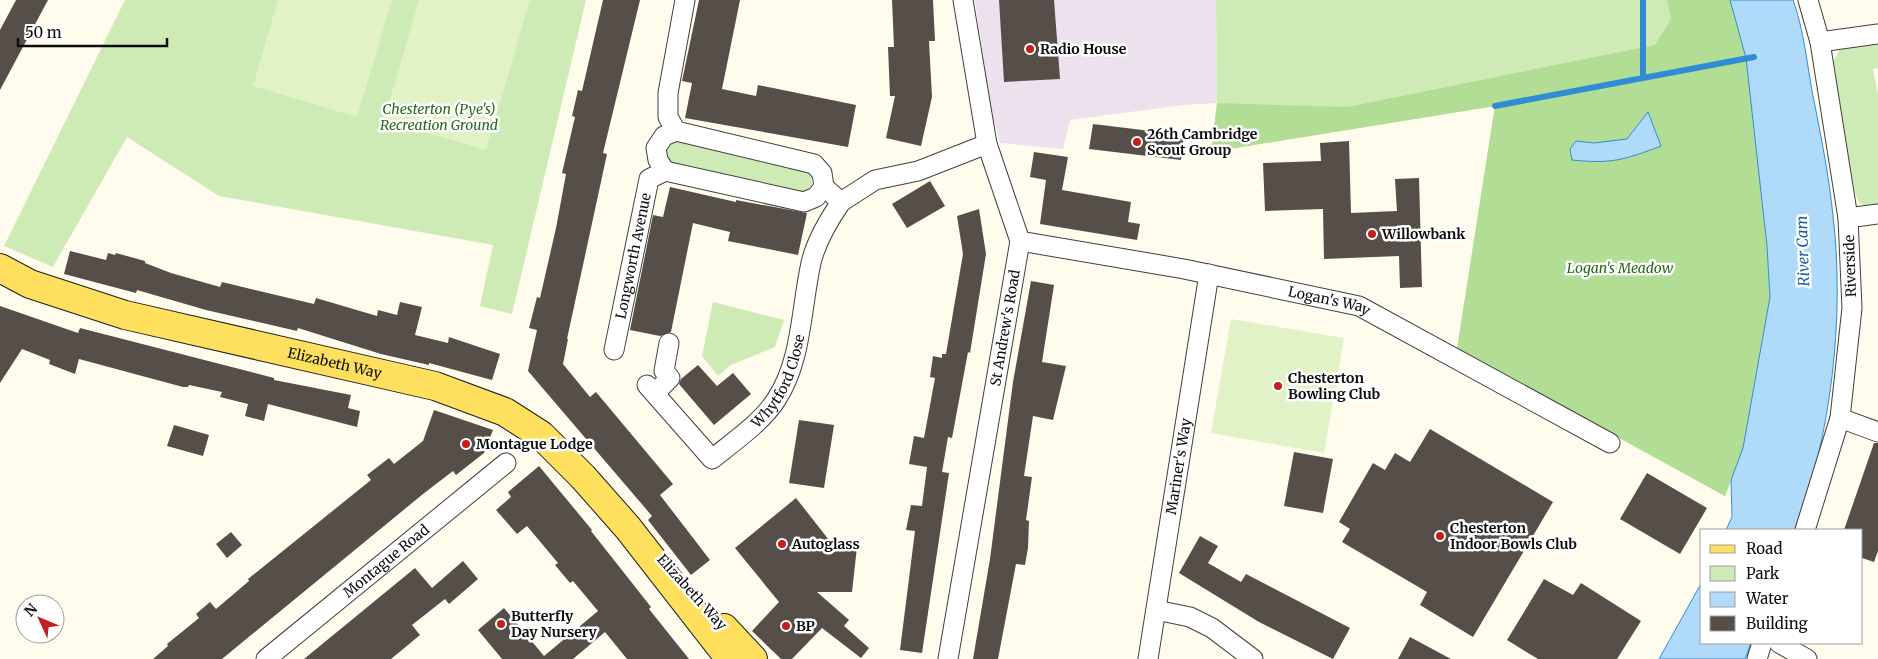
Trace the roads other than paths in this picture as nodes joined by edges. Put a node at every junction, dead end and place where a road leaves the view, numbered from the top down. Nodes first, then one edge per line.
1 (685, 0) edge
2 (963, 0) edge
3 (1808, 0) edge
4 (1878, 34) edge
5 (1820, 42) junction
6 (676, 130) junction
7 (987, 144) junction
8 (665, 171) junction
9 (824, 187) junction
10 (842, 202) junction
11 (1878, 214) edge
12 (1848, 218) junction
13 (1020, 241) junction
14 (0, 268) edge
15 (1208, 274) junction
16 (669, 343) dead end
17 (614, 350) dead end
18 (1840, 418) junction
19 (1878, 432) edge
20 (1610, 443) dead end
21 (506, 463) dead end
22 (628, 528) junction
23 (1805, 529) edge
24 (1156, 610) junction
25 (1762, 644) edge
26 (1781, 644) edge
27 (266, 659) edge
28 (730, 659) edge
29 (753, 659) edge
30 (948, 659) edge
31 (1148, 659) edge
32 (1253, 659) edge
33 (1757, 659) edge
34 (1807, 659) edge

1 - 6 street
2 - 7 street, St Andrew's Road
3 - 5 street, Riverside
4 - 5 street
5 - 12 street, Riverside
6 - 8 street
6 - 9 street
7 - 10 street
7 - 13 street, St Andrew's Road
8 - 9 street
8 - 17 street, Longworth Avenue
9 - 10 street
10 - 16 street, Whytford Close
11 - 12 street
12 - 18 street, Riverside
13 - 15 street, Logan's Way
13 - 30 street, St Andrew's Road
14 - 22 main road, Elizabeth Way
15 - 20 street, Logan's Way
15 - 24 street, Mariner's Way
18 - 19 street
18 - 23 street, Riverside
21 - 27 street, Montague Road
22 - 28 main road, Elizabeth Way
22 - 29 main road, Elizabeth Way
24 - 31 street, Mariner's Way
24 - 32 street
25 - 33 street
26 - 34 street

